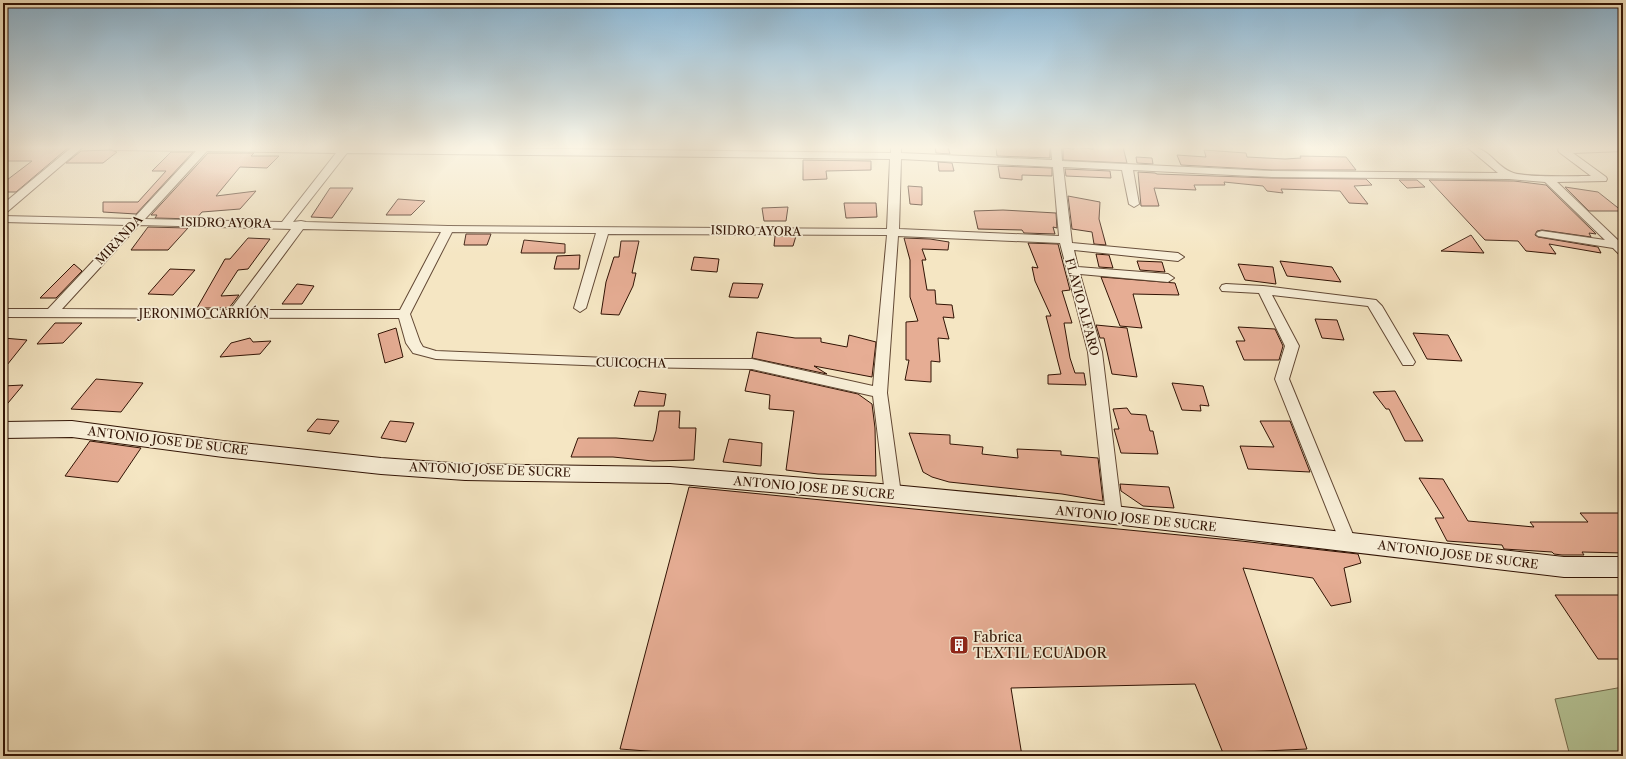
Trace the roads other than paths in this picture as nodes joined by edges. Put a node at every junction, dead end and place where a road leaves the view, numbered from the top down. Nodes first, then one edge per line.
1 (36, 182) edge
2 (173, 182) edge
3 (319, 182) edge
4 (895, 182) edge
5 (1060, 182) edge
6 (1130, 182) edge
7 (1552, 182) edge
8 (1134, 204) dead end
9 (3, 210) edge
10 (3, 219) edge
11 (136, 222) junction
12 (286, 224) junction
13 (301, 224) junction
14 (448, 229) junction
15 (603, 230) junction
16 (893, 232) junction
17 (1542, 234) dead end
18 (1065, 243) junction
19 (1620, 248) edge
20 (1178, 257) dead end
21 (1073, 270) junction
22 (1168, 278) dead end
23 (1226, 288) dead end
24 (1263, 290) junction
25 (580, 308) dead end
26 (3, 313) edge
27 (51, 314) junction
28 (233, 314) junction
29 (404, 314) junction
30 (1408, 362) dead end
31 (880, 394) junction
32 (3, 430) edge
33 (893, 494) junction
34 (1114, 515) junction
35 (1348, 542) junction
36 (1623, 567) edge

1 - 9 street
2 - 11 street, MIRANDA
3 - 12 street
4 - 16 street
5 - 18 street, FLAVIO ALFARO
6 - 8 street
7 - 19 street
10 - 11 street, ISIDRO AYORA
11 - 12 street, ISIDRO AYORA
11 - 27 street, MIRANDA
12 - 13 street, ISIDRO AYORA
13 - 14 street, ISIDRO AYORA
13 - 28 street
14 - 15 street, ISIDRO AYORA
14 - 29 street
15 - 16 street, ISIDRO AYORA
15 - 25 street
16 - 18 street, ISIDRO AYORA
16 - 31 street
17 - 19 street
18 - 20 street, ISIDRO AYORA
18 - 21 street, FLAVIO ALFARO
21 - 22 street
21 - 34 street, FLAVIO ALFARO
23 - 24 street
24 - 30 street
24 - 35 street
26 - 27 street, JERONIMO CARRIÓN
27 - 28 street, JERONIMO CARRIÓN
28 - 29 street, JERONIMO CARRIÓN
29 - 31 street, CUICOCHA
31 - 33 street
32 - 33 street, ANTONIO JOSE DE SUCRE
33 - 34 street, ANTONIO JOSE DE SUCRE
34 - 35 street, ANTONIO JOSE DE SUCRE
35 - 36 street, ANTONIO JOSE DE SUCRE

